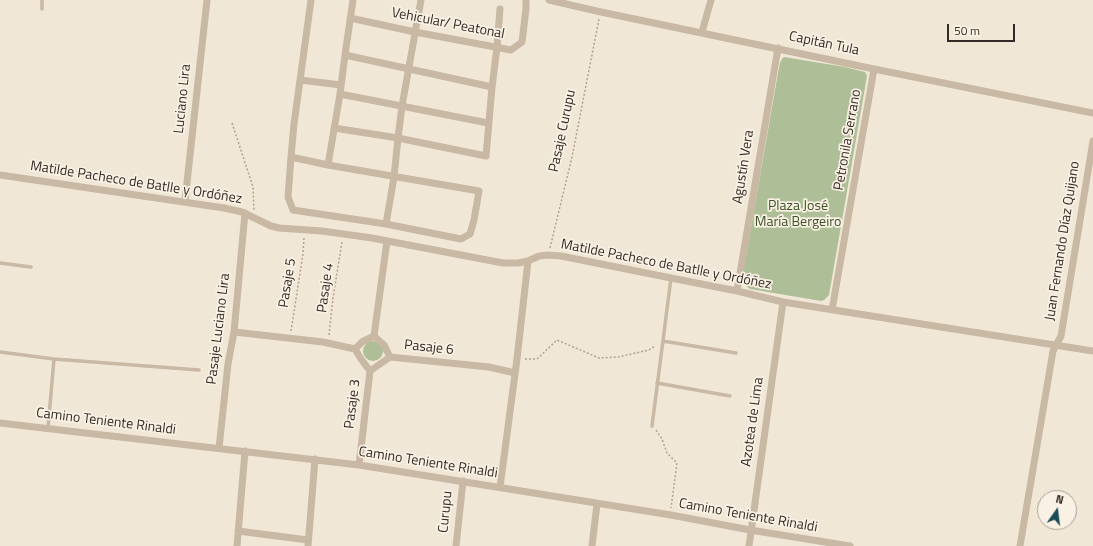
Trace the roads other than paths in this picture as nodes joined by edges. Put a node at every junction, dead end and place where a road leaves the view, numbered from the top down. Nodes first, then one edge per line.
1 (42, 0) edge
2 (207, 0) edge
3 (312, 0) edge
4 (352, 0) edge
5 (421, 0) edge
6 (526, 0) edge
7 (549, 0) edge
8 (711, 0) edge
9 (42, 9) dead end
10 (500, 9) dead end
11 (350, 18) junction
12 (416, 32) junction
13 (702, 32) junction
14 (497, 47) junction
15 (778, 48) junction
16 (345, 55) junction
17 (409, 69) junction
18 (874, 69) junction
19 (300, 80) junction
20 (341, 85) junction
21 (492, 87) junction
22 (340, 94) junction
23 (402, 106) junction
24 (1093, 112) edge
25 (488, 124) junction
26 (334, 128) junction
27 (398, 138) junction
28 (1093, 140) edge
29 (291, 157) junction
30 (328, 165) junction
31 (0, 175) edge
32 (394, 176) junction
33 (185, 201) junction
34 (245, 214) junction
35 (386, 224) junction
36 (387, 241) junction
37 (528, 261) junction
38 (0, 263) edge
39 (31, 267) dead end
40 (671, 278) junction
41 (737, 291) junction
42 (783, 302) junction
43 (832, 310) junction
44 (234, 332) junction
45 (374, 336) junction
46 (663, 342) junction
47 (1056, 344) junction
48 (355, 349) junction
49 (1093, 351) edge
50 (0, 352) edge
51 (736, 353) dead end
52 (390, 357) junction
53 (54, 359) junction
54 (199, 370) dead end
55 (370, 371) junction
56 (515, 373) junction
57 (658, 383) junction
58 (730, 396) dead end
59 (0, 423) edge
60 (652, 426) road end
61 (48, 428) junction
62 (219, 448) junction
63 (245, 451) junction
64 (315, 459) junction
65 (359, 465) junction
66 (463, 481) junction
67 (500, 487) junction
68 (597, 504) junction
69 (750, 530) junction
70 (238, 531) junction
71 (308, 543) edge
72 (237, 546) edge
73 (456, 546) edge
74 (592, 546) edge
75 (749, 546) edge
76 (850, 546) edge
77 (1020, 546) edge

1 - 9 lane
2 - 33 street, Luciano Lira
3 - 19 street
4 - 11 street
5 - 12 street
6 - 14 street, Vehicular/ Peatonal
7 - 13 street, Capitán Tula
8 - 13 street
10 - 14 street
11 - 12 street, Vehicular/ Peatonal
11 - 16 street
12 - 14 street, Vehicular/ Peatonal
12 - 17 street
13 - 15 street, Capitán Tula
14 - 21 street
15 - 18 street, Capitán Tula
15 - 41 street, Agustín Vera
16 - 17 street
16 - 20 street
17 - 21 street
17 - 23 street
18 - 24 street, Capitán Tula
18 - 43 street, Petronila Serrano
19 - 20 street
19 - 29 street
20 - 22 street
21 - 25 street
22 - 23 street
22 - 26 street
23 - 25 street
23 - 27 street
25 - 27 street
26 - 27 street
26 - 30 street
27 - 32 street
28 - 47 street, Juan Fernando Díaz Quijano
29 - 30 street
29 - 35 street
30 - 32 street
31 - 33 street, Matilde Pacheco de Batlle y Ordóñez
32 - 35 street
32 - 35 street
33 - 34 street, Matilde Pacheco de Batlle y Ordóñez
34 - 36 street, Matilde Pacheco de Batlle y Ordóñez
34 - 44 street, Pasaje Luciano Lira
36 - 37 street, Matilde Pacheco de Batlle y Ordóñez
36 - 45 street
37 - 40 street, Matilde Pacheco de Batlle y Ordóñez
37 - 56 street
38 - 39 lane
40 - 41 street, Matilde Pacheco de Batlle y Ordóñez
40 - 46 lane
41 - 42 street, Matilde Pacheco de Batlle y Ordóñez
42 - 43 street, Matilde Pacheco de Batlle y Ordóñez
42 - 69 street, Azotea de Lima
43 - 47 street, Matilde Pacheco de Batlle y Ordóñez
44 - 48 street
44 - 62 street, Pasaje Luciano Lira
45 - 48 street
45 - 52 street, Pasaje 6
46 - 51 lane
46 - 57 lane
47 - 49 street, Matilde Pacheco de Batlle y Ordóñez
47 - 77 street, Juan Fernando Díaz Quijano
48 - 55 street
50 - 53 lane
52 - 55 street, Pasaje 3
52 - 56 street, Pasaje 6
53 - 54 lane
53 - 61 lane
55 - 65 street, Pasaje 3
56 - 67 street
57 - 58 lane
57 - 60 lane
59 - 61 street, Camino Teniente Rinaldi
61 - 62 street, Camino Teniente Rinaldi
62 - 63 street, Camino Teniente Rinaldi
63 - 64 street, Camino Teniente Rinaldi
63 - 70 street
64 - 65 street, Camino Teniente Rinaldi
64 - 71 street
65 - 66 street, Camino Teniente Rinaldi
66 - 67 street, Camino Teniente Rinaldi
66 - 73 street, Curupu
67 - 68 street, Camino Teniente Rinaldi
68 - 69 street, Camino Teniente Rinaldi
68 - 74 street
69 - 75 street, Azotea de Lima
69 - 76 street, Camino Teniente Rinaldi
70 - 71 street
70 - 72 street

